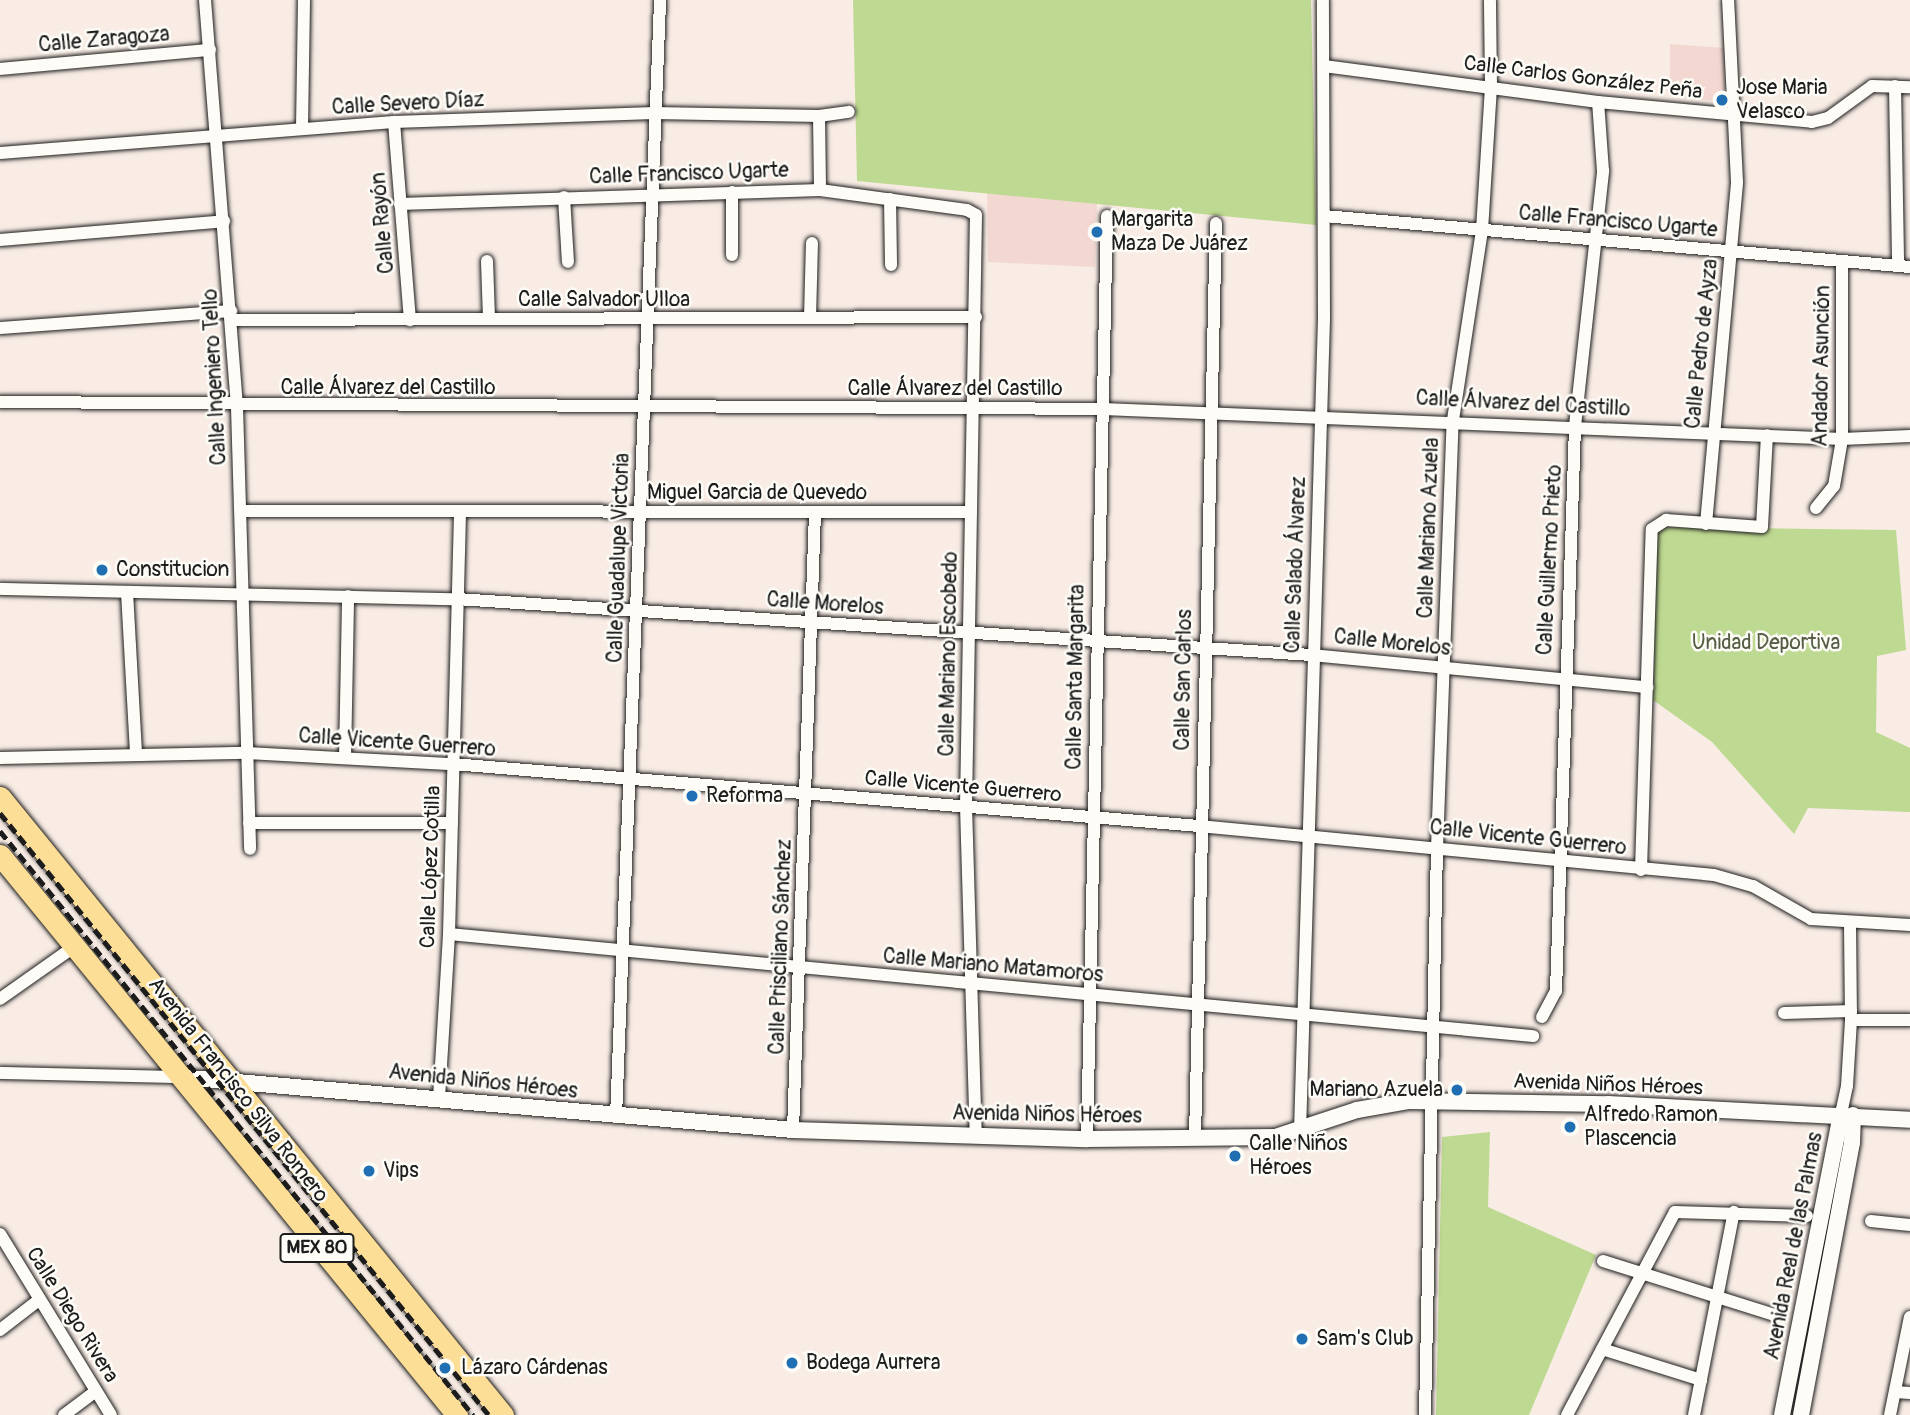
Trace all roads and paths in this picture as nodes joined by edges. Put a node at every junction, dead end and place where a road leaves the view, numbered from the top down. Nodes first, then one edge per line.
1 (205, 0) edge
2 (304, 0) edge
3 (660, 0) edge
4 (1323, 0) edge
5 (1490, 0) edge
6 (1728, 0) edge
7 (210, 50) junction
8 (1324, 66) junction
9 (0, 69) edge
10 (1490, 86) junction
11 (1895, 86) junction
12 (1910, 86) edge
13 (1598, 102) junction
14 (849, 112) dead end
15 (654, 113) junction
16 (1734, 115) junction
17 (819, 116) junction
18 (394, 122) junction
19 (302, 128) junction
20 (217, 134) junction
21 (0, 153) edge
22 (820, 190) junction
23 (732, 192) junction
24 (652, 194) junction
25 (564, 197) junction
26 (890, 199) junction
27 (400, 204) junction
28 (976, 215) joint
29 (1107, 216) dead end
30 (1324, 216) junction
31 (224, 221) junction
32 (1216, 223) dead end
33 (1482, 230) junction
34 (0, 240) edge
35 (1595, 241) junction
36 (813, 243) dead end
37 (1730, 251) junction
38 (732, 255) dead end
39 (487, 261) dead end
40 (1842, 261) junction
41 (568, 262) dead end
42 (891, 265) dead end
43 (1904, 267) edge
44 (231, 316) junction
45 (976, 317) junction
46 (810, 318) junction
47 (489, 319) junction
48 (647, 319) junction
49 (410, 320) junction
50 (0, 328) edge
51 (0, 402) edge
52 (237, 407) junction
53 (644, 407) junction
54 (974, 407) junction
55 (1103, 409) junction
56 (1210, 411) junction
57 (1320, 414) junction
58 (1453, 420) junction
59 (1575, 426) junction
60 (1712, 432) junction
61 (1768, 435) junction
62 (1910, 436) edge
63 (1842, 439) junction
64 (1816, 508) dead end
65 (242, 511) junction
66 (460, 511) junction
67 (640, 511) junction
68 (971, 512) junction
69 (815, 513) junction
70 (1706, 524) junction
71 (0, 589) edge
72 (127, 592) junction
73 (243, 594) junction
74 (348, 596) junction
75 (457, 599) junction
76 (636, 610) junction
77 (811, 622) junction
78 (968, 634) junction
79 (1094, 642) junction
80 (1203, 649) junction
81 (1312, 655) junction
82 (1443, 668) junction
83 (1564, 680) junction
84 (1647, 687) junction
85 (247, 753) junction
86 (136, 755) junction
87 (0, 758) edge
88 (345, 758) junction
89 (453, 764) junction
90 (629, 780) junction
91 (807, 793) junction
92 (0, 797) edge
93 (966, 806) junction
94 (1094, 817) junction
95 (249, 823) junction
96 (452, 823) junction
97 (1199, 826) junction
98 (1307, 836) junction
99 (1437, 848) junction
100 (250, 849) dead end
101 (1, 859) edge
102 (1558, 859) junction
103 (1641, 870) junction
104 (1850, 923) junction
105 (1910, 925) edge
106 (449, 934) junction
107 (75, 946) junction
108 (623, 951) junction
109 (800, 967) junction
110 (972, 984) junction
111 (1090, 995) junction
112 (0, 999) edge
113 (1197, 1005) junction
114 (1784, 1013) dead end
115 (1851, 1015) junction
116 (1303, 1016) junction
117 (1542, 1017) dead end
118 (1910, 1020) edge
119 (1433, 1028) junction
120 (1533, 1036) dead end
121 (0, 1073) edge
122 (179, 1077) junction
123 (235, 1081) junction
124 (439, 1098) junction
125 (1431, 1101) junction
126 (1847, 1115) junction
127 (616, 1116) junction
128 (1910, 1120) edge
129 (793, 1130) junction
130 (1300, 1132) junction
131 (976, 1135) junction
132 (1195, 1138) junction
133 (1087, 1139) junction
134 (1734, 1212) junction
135 (1807, 1216) dead end
136 (1871, 1221) dead end
137 (1910, 1225) edge
138 (0, 1234) edge
139 (1603, 1261) dead end
140 (1642, 1272) junction
141 (1717, 1297) junction
142 (39, 1300) junction
143 (1774, 1315) dead end
144 (1910, 1317) edge
145 (0, 1330) edge
146 (1602, 1349) junction
147 (1701, 1380) junction
148 (96, 1391) junction
149 (1895, 1392) junction
150 (1910, 1393) edge
151 (64, 1415) edge
152 (111, 1415) edge
153 (457, 1415) edge
154 (503, 1415) edge
155 (1426, 1415) edge
156 (1567, 1415) edge
157 (1694, 1415) edge
158 (1783, 1415) edge
159 (1801, 1415) edge
160 (1890, 1415) edge

1 - 7 street, Calle Ingeniero Tello
2 - 19 street
3 - 15 street, Calle Guadalupe Victoria
4 - 8 street, Calle Salado Álvarez
5 - 10 street, Calle Mariano Azuela
6 - 16 street, Calle Pedro de Ayza
7 - 9 street, Calle Zaragoza
7 - 20 street, Calle Ingeniero Tello
8 - 10 street, Calle Carlos González Peña
8 - 30 street, Calle Salado Álvarez
10 - 13 street, Calle Carlos González Peña
10 - 33 street, Calle Mariano Azuela
11 - 12 street, Calle Carlos González Peña
11 - 16 street, Calle Carlos González Peña
11 - 43 street
13 - 16 street, Calle Carlos González Peña
13 - 35 street, Calle Guillermo Prieto
14 - 17 street, Calle Severo Díaz
15 - 17 street, Calle Severo Díaz
15 - 18 street, Calle Severo Díaz
15 - 24 street, Calle Guadalupe Victoria
16 - 37 street, Calle Pedro de Ayza
17 - 22 street
18 - 19 street, Calle Severo Díaz
18 - 27 street, Calle Rayón
19 - 20 street, Calle Severo Díaz
20 - 21 street, Calle Severo Díaz
20 - 31 street, Calle Ingeniero Tello
22 - 23 street, Calle Francisco Ugarte
22 - 26 street, Calle Francisco Ugarte
23 - 24 street, Calle Francisco Ugarte
23 - 38 street
24 - 25 street, Calle Francisco Ugarte
24 - 48 street, Calle Guadalupe Victoria
25 - 27 street, Calle Francisco Ugarte
25 - 41 street
26 - 28 street, Calle Francisco Ugarte
26 - 42 street
27 - 49 street, Calle Rayón
28 - 45 street, Calle Mariano Escobedo
29 - 55 street, Calle Santa Margarita
30 - 33 street, Calle Francisco Ugarte
30 - 57 street, Calle Salado Álvarez
31 - 34 street
31 - 44 street, Calle Ingeniero Tello
32 - 56 street, Calle San Carlos
33 - 35 street, Calle Francisco Ugarte
33 - 58 street, Calle Mariano Azuela
35 - 37 street, Calle Francisco Ugarte
35 - 59 street, Calle Guillermo Prieto
36 - 46 street
37 - 40 street, Calle Francisco Ugarte
37 - 60 street, Calle Pedro de Ayza
39 - 47 street
40 - 43 street, Calle Francisco Ugarte
40 - 63 street, Andador Asunción
44 - 49 street, Calle Salvador Ulloa
44 - 50 street, Calle Salvador Ulloa
44 - 52 street, Calle Ingeniero Tello
45 - 46 street, Calle Salvador Ulloa
45 - 54 street, Calle Mariano Escobedo
46 - 48 street, Calle Salvador Ulloa
47 - 48 street, Calle Salvador Ulloa
47 - 49 street, Calle Salvador Ulloa
48 - 53 street, Calle Guadalupe Victoria
51 - 52 street, Calle Álvarez del Castillo
52 - 53 street, Calle Álvarez del Castillo
52 - 65 street, Calle Ingeniero Tello
53 - 54 street, Calle Álvarez del Castillo
53 - 67 street, Calle Guadalupe Victoria
54 - 55 street, Calle Álvarez del Castillo
54 - 68 street, Calle Mariano Escobedo
55 - 56 street, Calle Álvarez del Castillo
55 - 79 street, Calle Santa Margarita
56 - 57 street, Calle Álvarez del Castillo
56 - 80 street, Calle San Carlos
57 - 58 street, Calle Álvarez del Castillo
57 - 81 street, Calle Salado Álvarez
58 - 59 street, Calle Álvarez del Castillo
58 - 82 street, Calle Mariano Azuela
59 - 60 street, Calle Álvarez del Castillo
59 - 83 street, Calle Guillermo Prieto
60 - 61 street, Calle Álvarez del Castillo
60 - 70 street, Calle Pedro de Ayza
61 - 63 street, Calle Álvarez del Castillo
61 - 70 street
62 - 63 street, Calle Álvarez del Castillo
63 - 64 street, Andador Asunción
65 - 66 street, Miguel Garcia de Quevedo
65 - 73 street, Calle Ingeniero Tello
66 - 67 street, Miguel Garcia de Quevedo
66 - 75 street, Calle López Cotilla
67 - 69 street, Miguel Garcia de Quevedo
67 - 76 street, Calle Guadalupe Victoria
68 - 69 street, Miguel Garcia de Quevedo
68 - 78 street, Calle Mariano Escobedo
69 - 77 street, Calle Prisciliano Sánchez
70 - 84 street
71 - 72 street, Calle Morelos
72 - 73 street, Calle Morelos
72 - 86 street
73 - 74 street, Calle Morelos
73 - 85 street, Calle Ingeniero Tello
74 - 75 street, Calle Morelos
74 - 88 street
75 - 76 street, Calle Morelos
75 - 89 street, Calle López Cotilla
76 - 77 street, Calle Morelos
76 - 90 street, Calle Guadalupe Victoria
77 - 78 street, Calle Morelos
77 - 91 street, Calle Prisciliano Sánchez
78 - 79 street, Calle Morelos
78 - 93 street, Calle Mariano Escobedo
79 - 80 street, Calle Morelos
79 - 94 street, Calle Santa Margarita
80 - 81 street, Calle Morelos
80 - 97 street, Calle San Carlos
81 - 82 street, Calle Morelos
81 - 98 street, Calle Salado Álvarez
82 - 83 street, Calle Morelos
82 - 99 street, Calle Mariano Azuela
83 - 84 street, Calle Morelos
83 - 102 street, Calle Guillermo Prieto
84 - 103 street
85 - 86 street, Calle Vicente Guerrero
85 - 88 street, Calle Vicente Guerrero
85 - 95 street, Calle Ingeniero Tello
86 - 87 street, Calle Vicente Guerrero
88 - 89 street, Calle Vicente Guerrero
89 - 90 street, Calle Vicente Guerrero
89 - 96 street, Calle López Cotilla
90 - 91 street, Calle Vicente Guerrero
90 - 108 street, Calle Guadalupe Victoria
91 - 93 street, Calle Vicente Guerrero
91 - 109 street, Calle Prisciliano Sánchez
92 - 123 main road, Avenida Francisco Silva Romero / MEX 80
93 - 94 street, Calle Vicente Guerrero
93 - 110 street, Calle Mariano Escobedo
94 - 97 street, Calle Vicente Guerrero
94 - 111 street, Calle Santa Margarita
95 - 96 street
95 - 100 street, Calle Ingeniero Tello
96 - 106 street, Calle López Cotilla
97 - 98 street, Calle Vicente Guerrero
97 - 113 street, Calle San Carlos
98 - 99 street, Calle Vicente Guerrero
98 - 116 street, Calle Salado Álvarez
99 - 102 street, Calle Vicente Guerrero
99 - 119 street, Calle Mariano Azuela
101 - 107 main road, Avenida Francisco Silva Romero / MEX 80
102 - 103 street, Calle Vicente Guerrero
102 - 117 street, Calle Guillermo Prieto
103 - 104 street, Calle Vicente Guerrero
104 - 105 street, Calle Vicente Guerrero
104 - 115 street, Avenida Real de las Palmas
106 - 108 street, Calle Mariano Matamoros
106 - 124 street, Calle López Cotilla
107 - 112 street
107 - 122 main road, Avenida Francisco Silva Romero / MEX 80
108 - 109 street, Calle Mariano Matamoros
108 - 127 street, Calle Guadalupe Victoria
109 - 110 street, Calle Mariano Matamoros
109 - 129 street, Calle Prisciliano Sánchez
110 - 111 street, Calle Mariano Matamoros
110 - 131 street, Calle Mariano Escobedo
111 - 113 street, Calle Mariano Matamoros
111 - 133 street, Calle Santa Margarita
113 - 116 street, Calle Mariano Matamoros
113 - 132 street, Calle San Carlos
114 - 115 street
115 - 118 street
115 - 126 street, Avenida Real de las Palmas
116 - 119 street, Calle Mariano Matamoros
116 - 130 street, Calle Salado Álvarez
119 - 120 street, Calle Mariano Matamoros
119 - 125 street, Calle Mariano Azuela
121 - 122 street
122 - 123 street, Avenida Niños Héroes
122 - 153 main road, Avenida Francisco Silva Romero / MEX 80
123 - 124 street, Avenida Niños Héroes
123 - 154 main road, Avenida Francisco Silva Romero / MEX 80
124 - 127 street, Avenida Niños Héroes
125 - 126 street, Avenida Niños Héroes
125 - 130 street, Avenida Niños Héroes
125 - 155 street, Calle Mariano Azuela
126 - 128 street, Avenida Niños Héroes
126 - 158 street, Avenida Real de las Palmas
126 - 159 street, Avenida Real de las Palmas
127 - 129 street, Avenida Niños Héroes
129 - 131 street, Avenida Niños Héroes
130 - 132 street, Avenida Niños Héroes
131 - 133 street, Avenida Niños Héroes
132 - 133 street, Avenida Niños Héroes
134 - 135 street
134 - 140 street
134 - 141 street
136 - 137 street
138 - 142 street, Calle Diego Rivera
139 - 140 street
140 - 141 street
140 - 146 street
141 - 143 street
141 - 147 street
142 - 145 street
142 - 148 street, Calle Diego Rivera
144 - 149 street
146 - 147 street
146 - 156 street
147 - 157 street
148 - 151 street
148 - 152 street, Calle Diego Rivera
149 - 150 street
149 - 160 street

